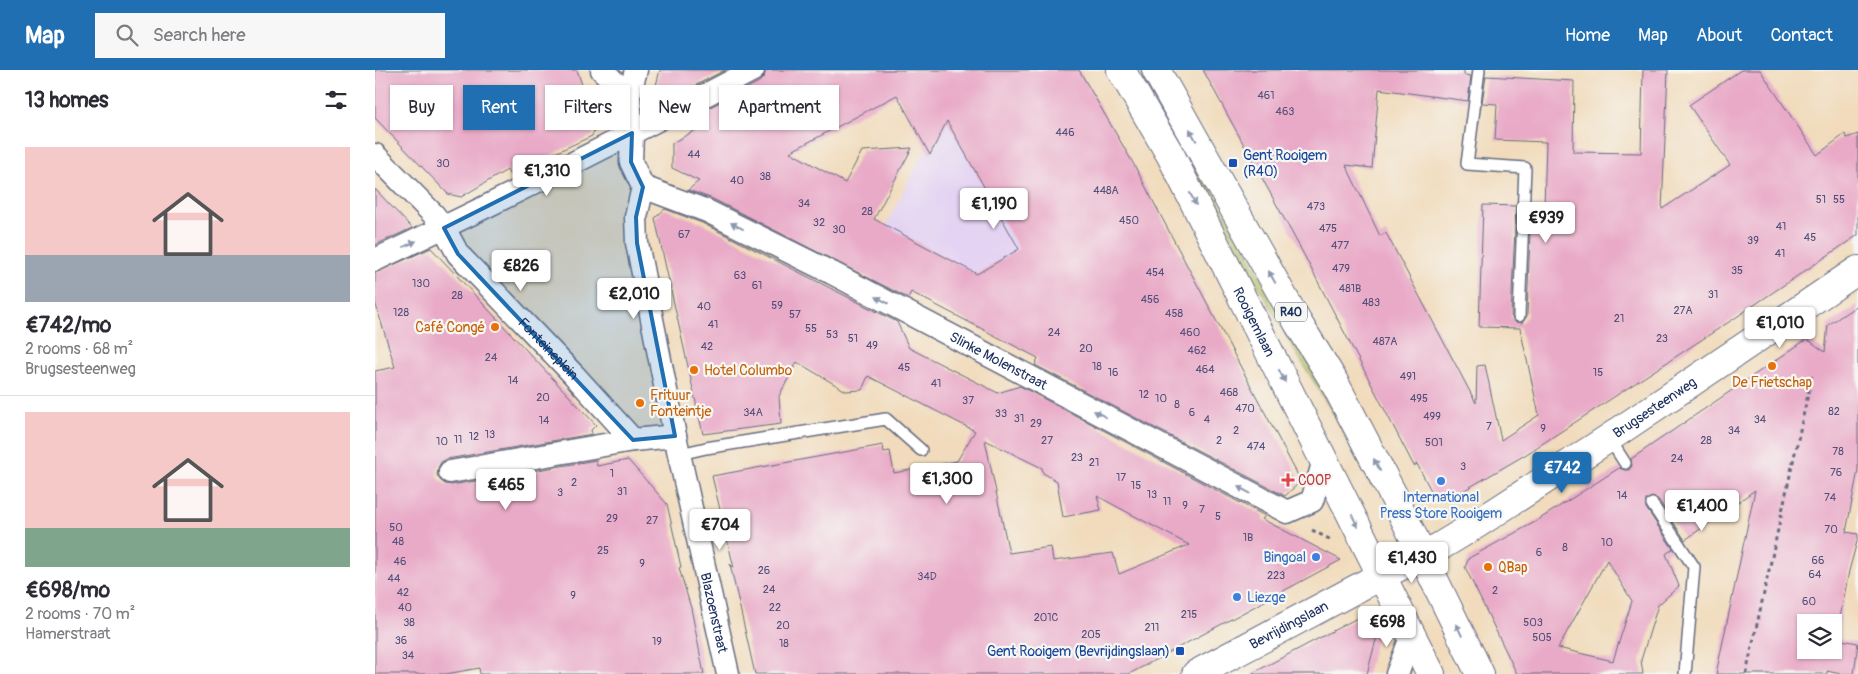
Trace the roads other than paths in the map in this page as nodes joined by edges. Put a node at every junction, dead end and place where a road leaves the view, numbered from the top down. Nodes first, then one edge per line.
1 (602, 70) edge
2 (636, 70) edge
3 (753, 70) edge
4 (1121, 70) edge
5 (1156, 70) edge
6 (1479, 70) edge
7 (618, 85) edge
8 (630, 92) edge
9 (630, 108) edge
10 (632, 133) junction
11 (375, 155) edge
12 (643, 187) junction
13 (444, 228) junction
14 (375, 260) edge
15 (1858, 270) edge
16 (1519, 316) dead end
17 (1609, 438) junction
18 (633, 440) junction
19 (677, 445) junction
20 (921, 450) dead end
21 (1325, 460) junction
22 (1625, 463) dead end
23 (450, 472) dead end
24 (1651, 504) dead end
25 (1423, 555) junction
26 (1382, 576) junction
27 (1412, 635) junction
28 (728, 674) edge
29 (1196, 674) edge
30 (1397, 674) edge
31 (1431, 674) edge
32 (1480, 674) edge
33 (1685, 674) edge

1 - 7 street
2 - 8 street
3 - 10 street
4 -> 21 main road, Rooigemlaan / R40
25 -> 5 main road, R40
6 - 16 lane
9 - 10 street
10 - 12 street
10 - 13 street
11 - 13 street, Fonteineplein
12 - 19 street
21 -> 12 street, Slinke Molenstraat
14 -> 13 street
13 - 18 street, Fonteineplein
15 - 17 main road, Brugsesteenweg
17 - 22 lane
17 - 25 main road, Brugsesteenweg
18 - 19 street
18 - 23 street
19 - 20 lane
19 - 28 street, Blazoenstraat
21 -> 26 main road, Rooigemlaan / R40
24 - 33 lane
25 - 26 main road
32 -> 25 main road, R40
26 - 27 main road, Rooigemlaan / R40
26 - 29 main road, Bevrijdingslaan
27 - 30 street
27 - 31 main road, Rooigemlaan / R40

